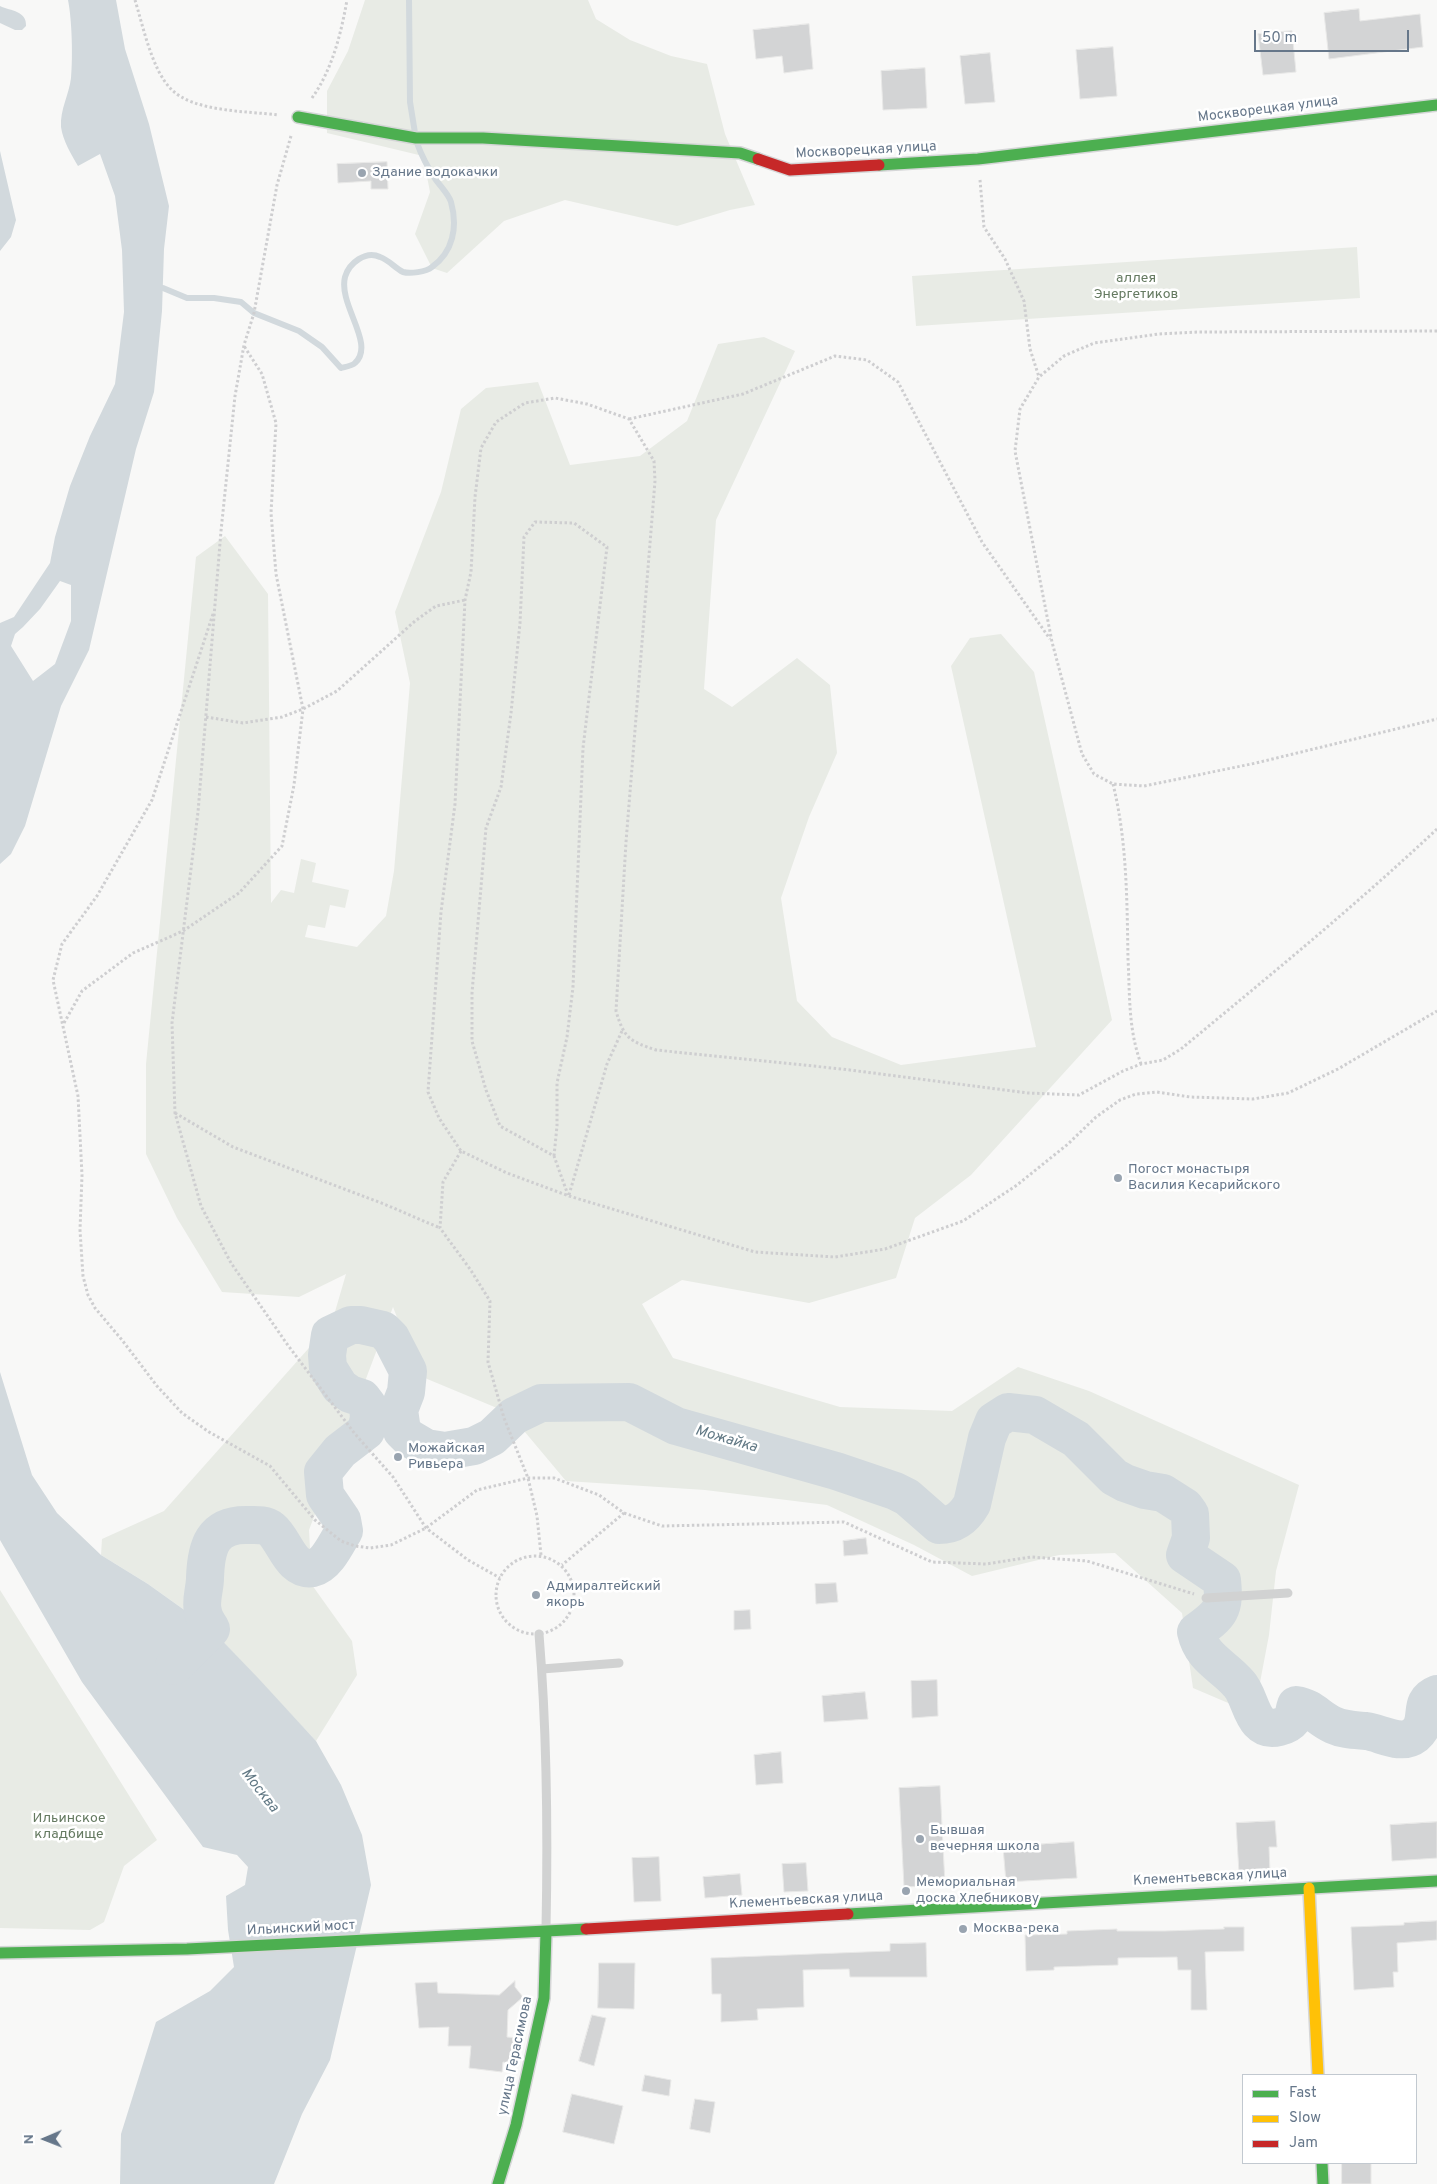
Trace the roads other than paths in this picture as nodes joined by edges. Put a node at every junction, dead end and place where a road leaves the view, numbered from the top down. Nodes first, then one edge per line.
1 (1437, 105) edge
2 (298, 117) road end
3 (1288, 1593) dead end
4 (1206, 1598) road end
5 (539, 1634) road end
6 (619, 1663) dead end
7 (542, 1669) junction
8 (1437, 1881) edge
9 (1309, 1888) junction
10 (546, 1932) junction
11 (476, 1935) joint
12 (0, 1953) edge
13 (1318, 2074) edge
14 (1322, 2164) edge
15 (498, 2184) edge
16 (1323, 2184) edge

1 - 2 street, Москворецкая улица
3 - 4 lane
5 - 7 lane
6 - 7 lane
7 - 10 lane
8 - 9 street, Клементьевская улица
9 - 10 street, Клементьевская улица
9 - 13 street
10 - 11 street, Клементьевская улица
10 - 15 street, улица Герасимова
11 - 12 street, Ильинский мост
14 - 16 street

